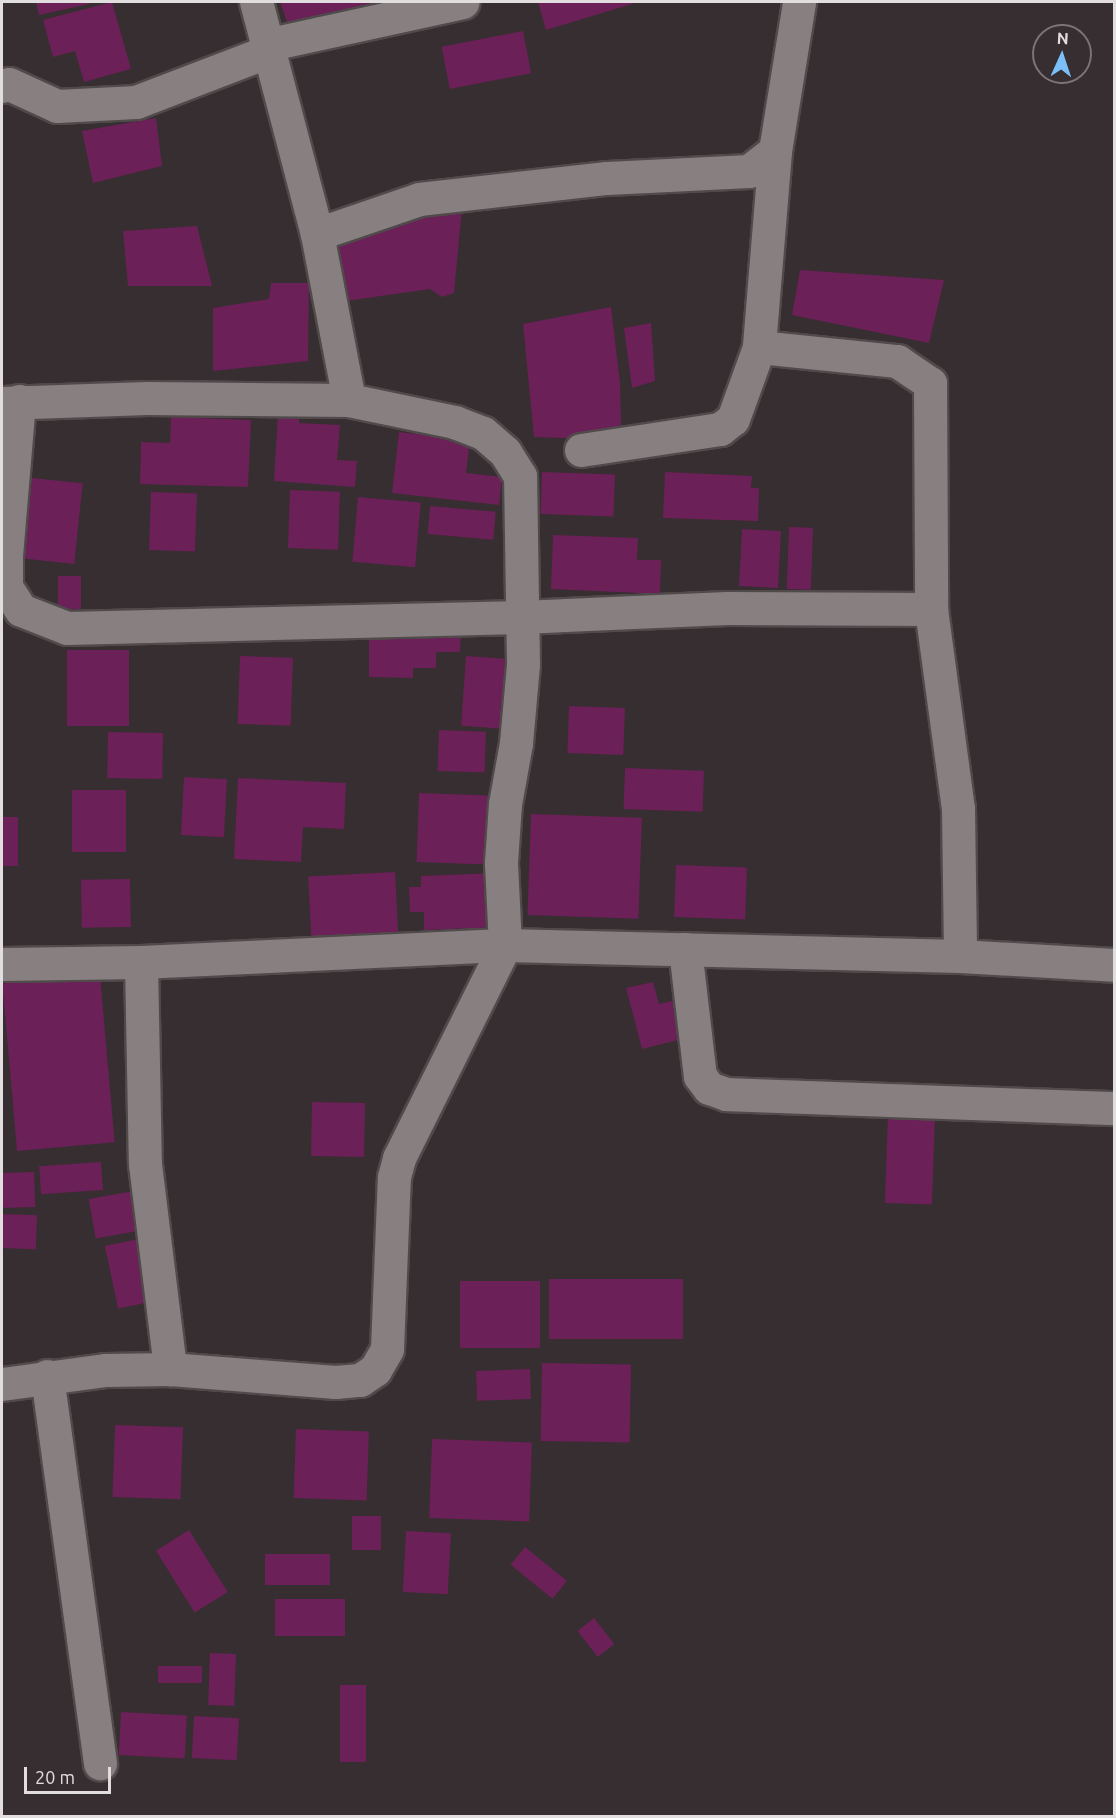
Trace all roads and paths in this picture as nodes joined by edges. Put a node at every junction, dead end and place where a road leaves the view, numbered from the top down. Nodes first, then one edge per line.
1 (256, 2) edge
2 (462, 2) edge
3 (799, 2) edge
4 (269, 51) junction
5 (2, 86) edge
6 (775, 151) junction
7 (317, 234) junction
8 (759, 347) junction
9 (349, 400) junction
10 (10, 402) edge
11 (581, 450) dead end
12 (4, 587) edge
13 (931, 609) junction
14 (521, 617) junction
15 (505, 945) junction
16 (685, 950) junction
17 (960, 956) junction
18 (141, 962) junction
19 (2, 964) edge
20 (1114, 965) edge
21 (1114, 1108) edge
22 (170, 1370) junction
23 (47, 1376) junction
24 (2, 1384) edge
25 (100, 1763) dead end

1 - 4 street
2 - 4 street
3 - 6 street
4 - 5 street
4 - 7 street
6 - 7 street
6 - 8 street
7 - 9 street
8 - 11 street
8 - 13 street
9 - 10 street
9 - 14 street
10 - 12 street
12 - 14 street
13 - 14 street
13 - 17 street
14 - 15 street
15 - 16 street
15 - 18 street
15 - 22 street
16 - 17 street
16 - 21 street
17 - 20 street
18 - 19 street
18 - 22 street
22 - 23 street
23 - 24 street
23 - 25 street

